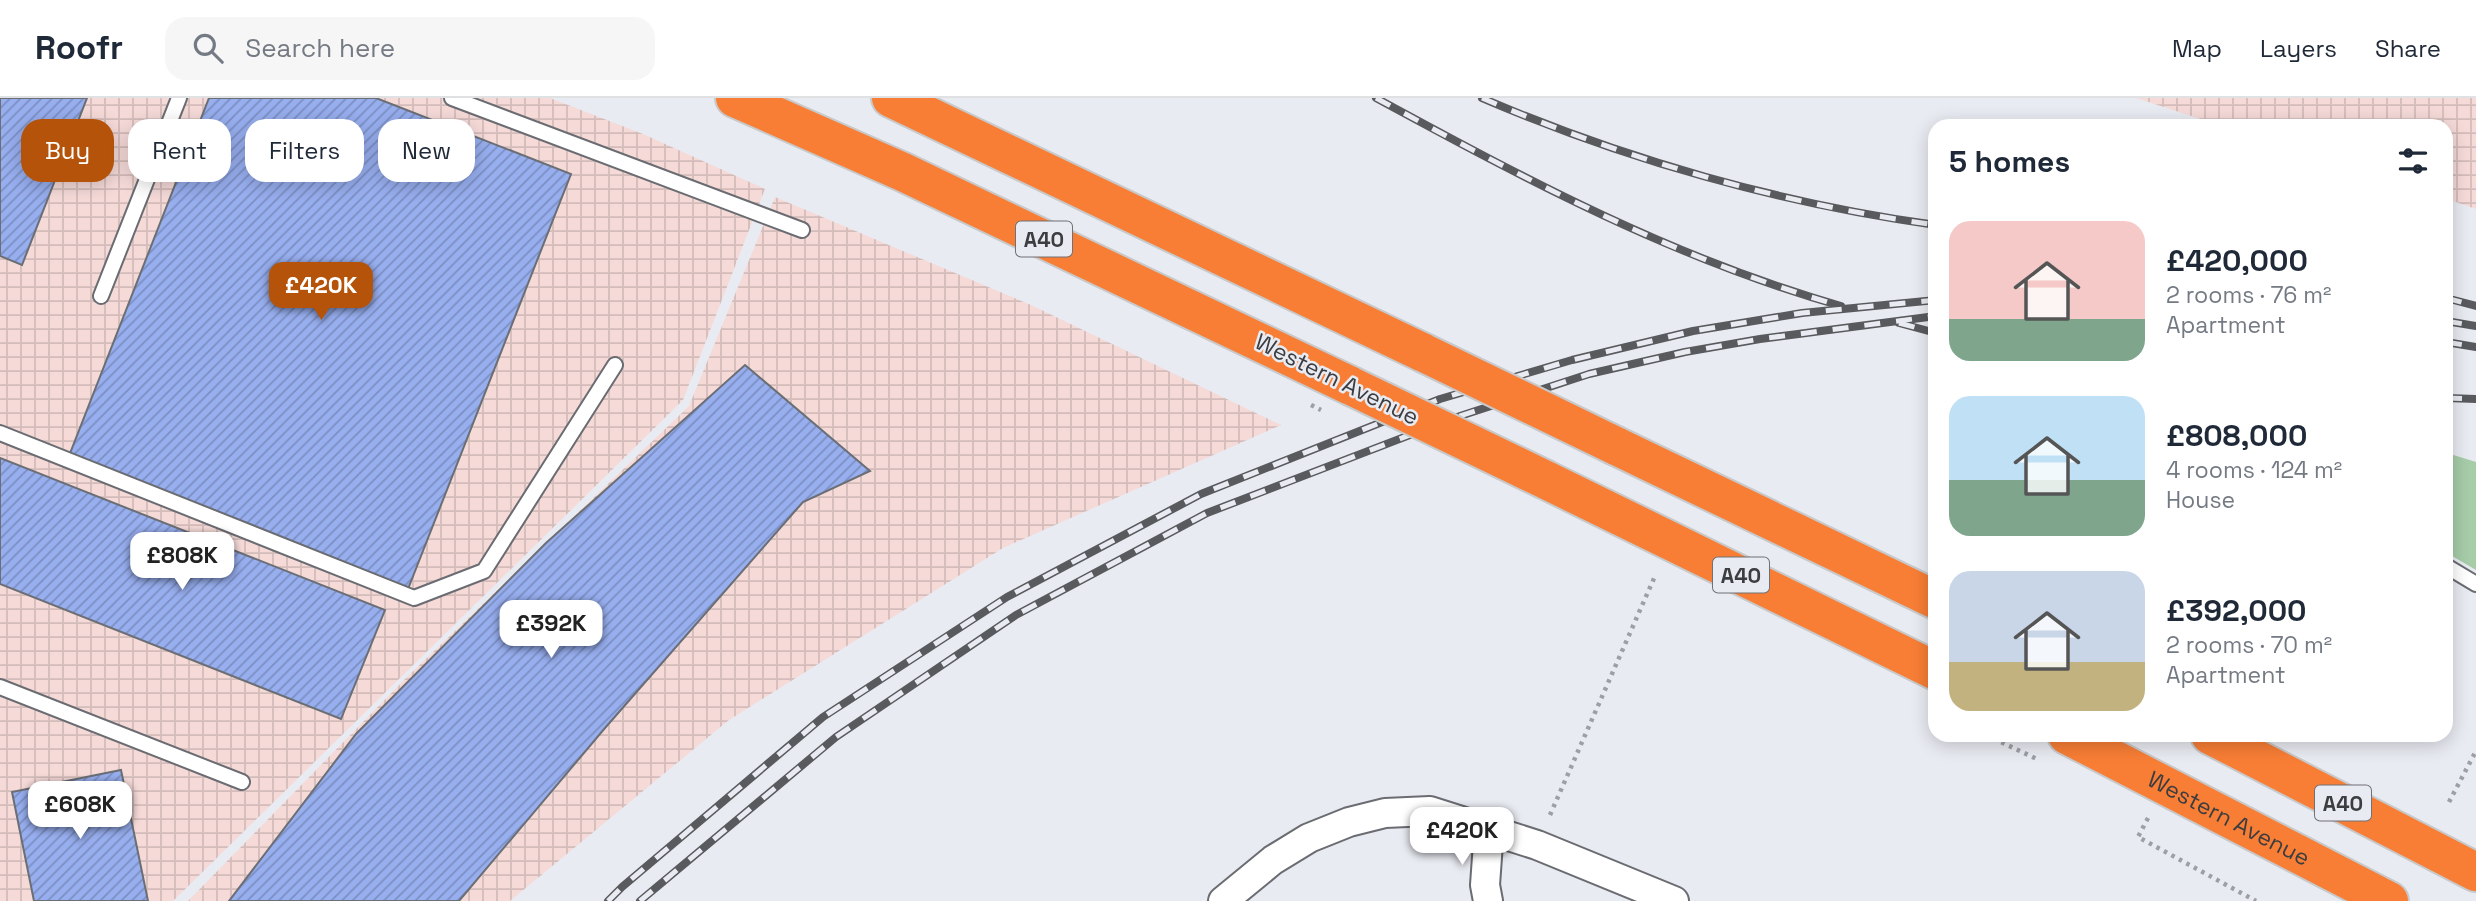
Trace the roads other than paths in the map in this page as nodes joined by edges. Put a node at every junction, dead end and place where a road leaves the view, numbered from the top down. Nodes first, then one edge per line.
1 (179, 98) edge
2 (452, 98) edge
3 (735, 98) edge
4 (891, 98) edge
5 (802, 230) dead end
6 (101, 296) dead end
7 (615, 365) dead end
8 (0, 433) edge
9 (2453, 570) edge
10 (2476, 584) edge
11 (1928, 596) edge
12 (1928, 667) edge
13 (0, 687) edge
14 (2081, 742) edge
15 (2224, 742) edge
16 (242, 782) dead end
17 (1489, 829) junction
18 (2476, 872) edge
19 (1223, 901) edge
20 (1488, 901) edge
21 (1674, 901) edge
22 (2389, 901) edge

1 - 6 lane
2 - 5 lane
3 - 12 highway, Western Avenue / A40, bridge
4 - 11 highway, A40, bridge
7 - 8 lane
9 - 10 lane
13 - 16 lane
14 - 22 highway, Western Avenue
15 - 18 highway, A40
17 - 19 street
17 - 20 street
17 - 21 street

